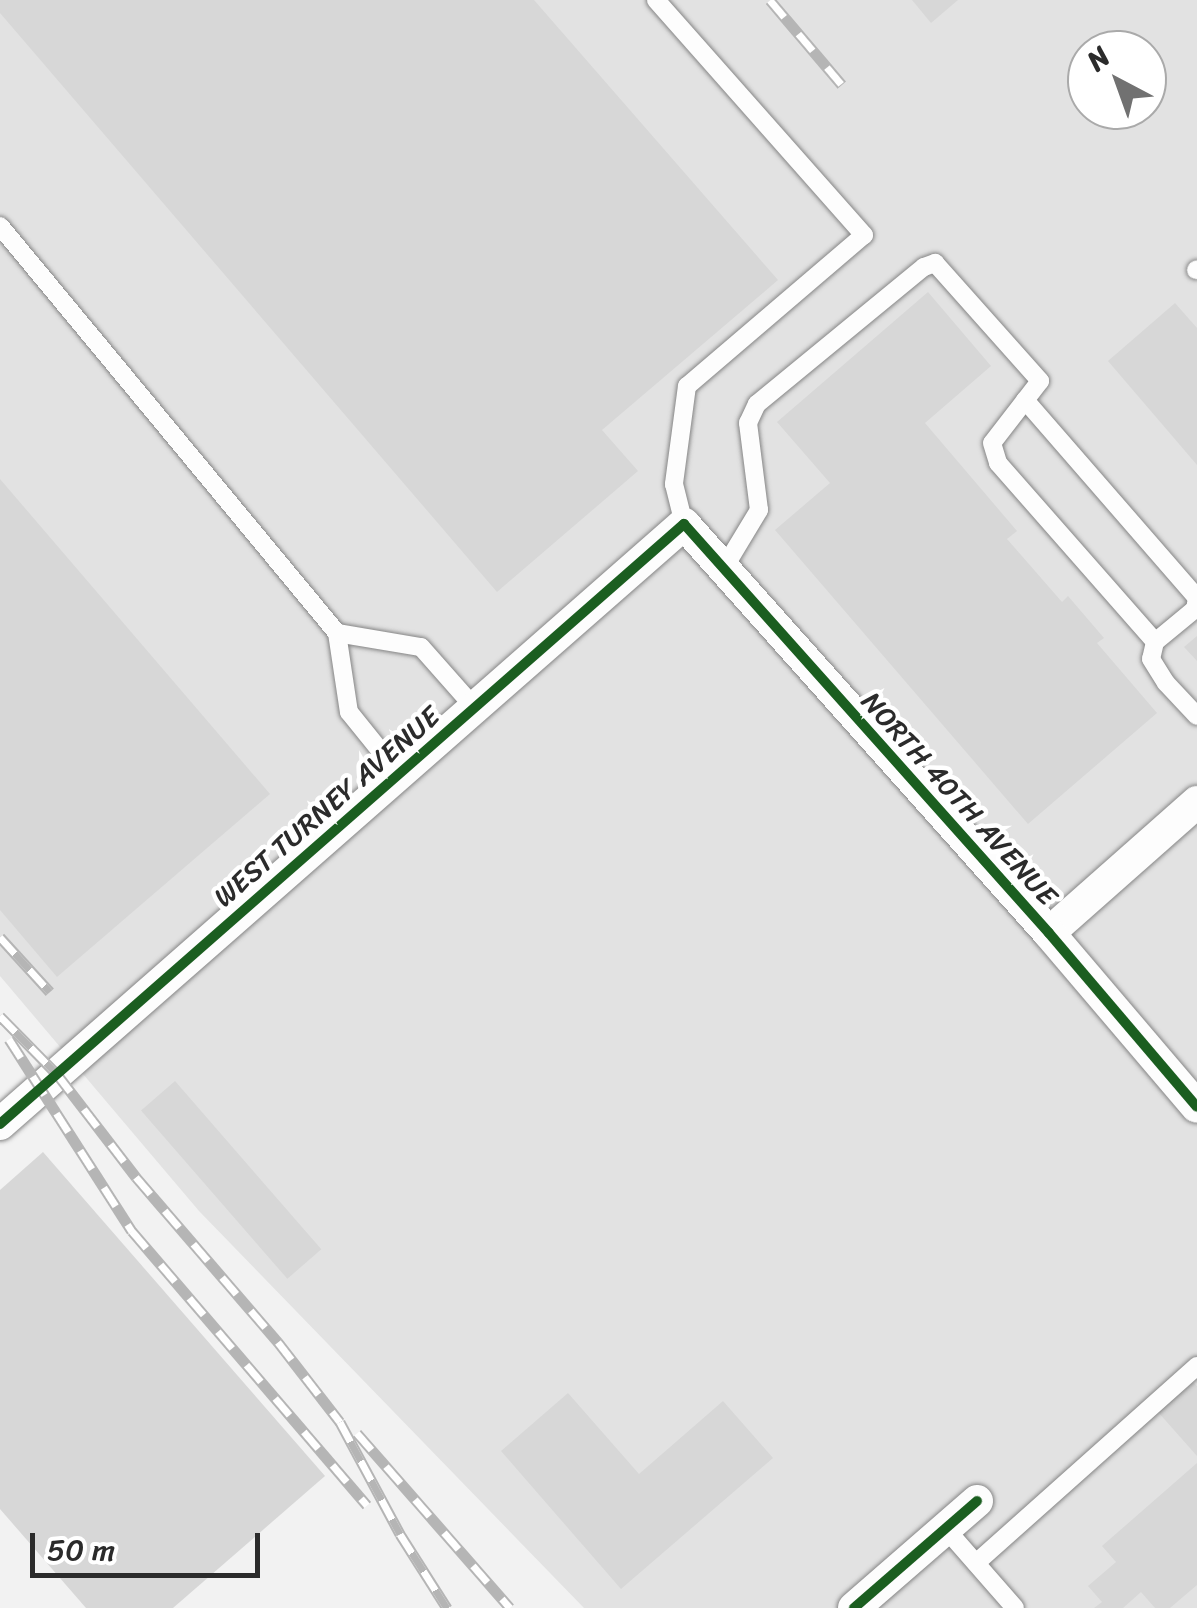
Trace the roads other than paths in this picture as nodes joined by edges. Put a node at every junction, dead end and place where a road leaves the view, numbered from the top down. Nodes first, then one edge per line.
1 (656, 0) edge
2 (0, 226) edge
3 (1025, 400) junction
4 (684, 524) junction
5 (724, 568) junction
6 (337, 633) junction
7 (1156, 642) junction
8 (474, 707) junction
9 (1197, 716) edge
10 (400, 774) junction
11 (1197, 802) edge
12 (1048, 932) junction
13 (1197, 1107) edge
14 (3, 1115) edge
15 (1197, 1366) edge
16 (977, 1501) dead end
17 (945, 1528) junction
18 (976, 1563) junction
19 (1006, 1605) edge
20 (854, 1608) edge

1 - 4 lane
2 - 6 lane
3 - 5 lane
3 - 7 lane
3 - 7 lane
4 - 5 street, NORTH 40TH AVENUE
4 - 8 street, WEST TURNEY AVENUE
5 - 12 street, NORTH 40TH AVENUE
6 - 8 lane
6 - 10 lane
7 - 9 lane
8 - 10 street, WEST TURNEY AVENUE
10 - 14 street, WEST TURNEY AVENUE
11 - 12 street
12 - 13 street, NORTH 40TH AVENUE
15 - 18 lane
16 - 17 street
17 - 18 lane
17 - 20 street
18 - 19 lane

